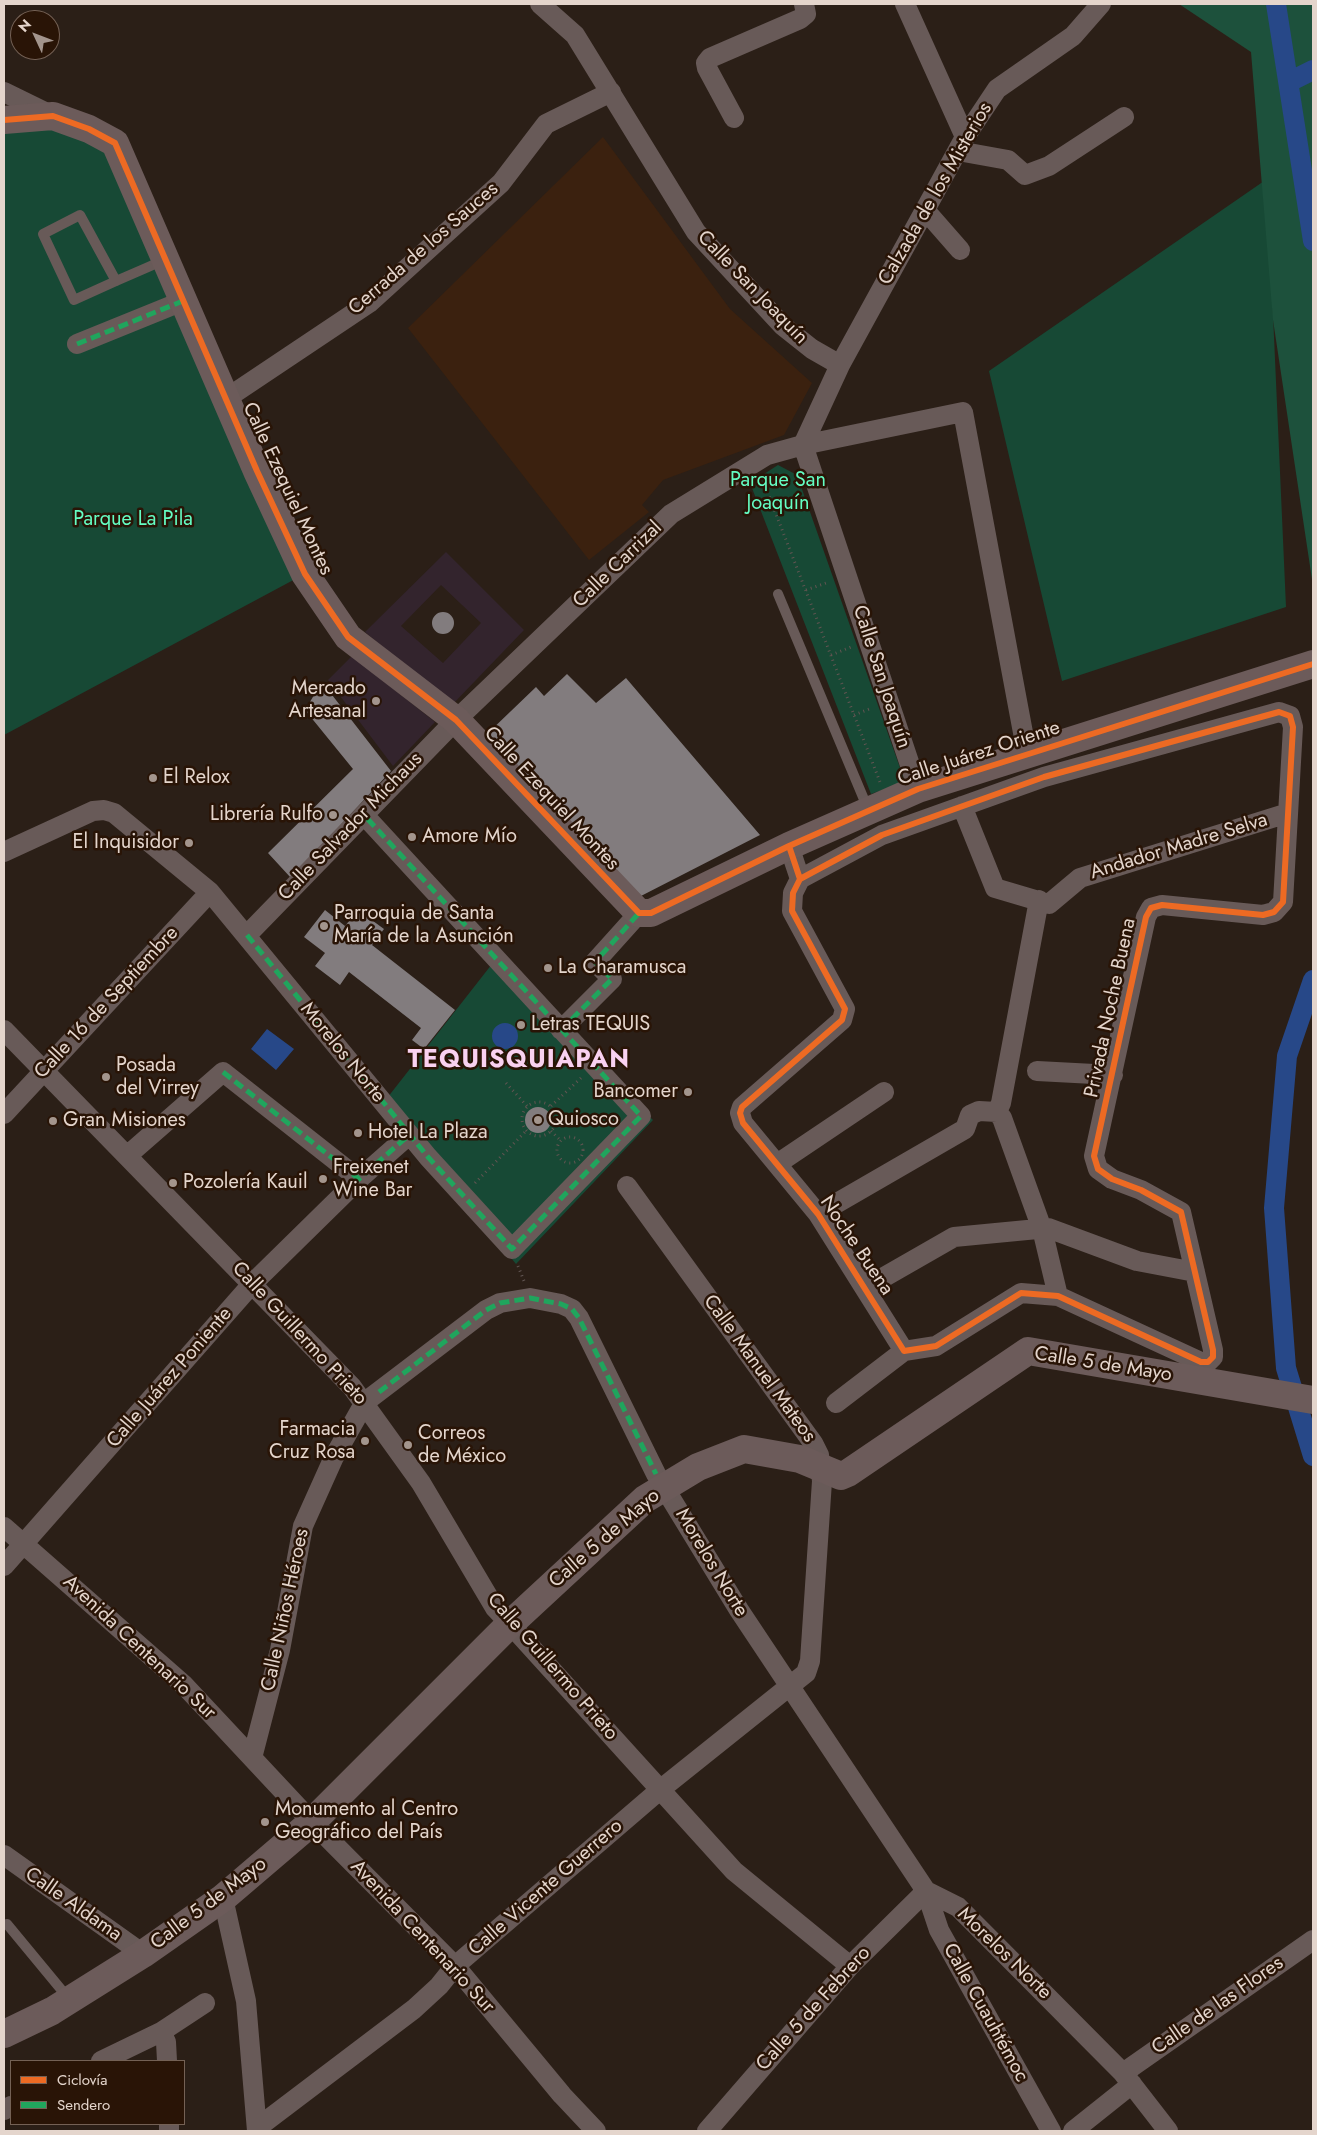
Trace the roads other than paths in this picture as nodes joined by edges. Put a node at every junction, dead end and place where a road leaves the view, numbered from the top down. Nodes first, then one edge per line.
1 (540, 4) edge
2 (804, 4) edge
3 (905, 4) edge
4 (1101, 4) edge
5 (4, 92) edge
6 (611, 92) junction
7 (53, 116) junction
8 (1124, 117) dead end
9 (734, 118) dead end
10 (4, 120) edge
11 (962, 144) junction
12 (925, 210) junction
13 (960, 250) dead end
14 (164, 260) junction
15 (116, 281) junction
16 (183, 301) junction
17 (77, 344) dead end
18 (840, 365) junction
19 (227, 398) junction
20 (803, 445) junction
21 (778, 594) dead end
22 (1313, 664) edge
23 (456, 720) junction
24 (1027, 754) junction
25 (918, 789) junction
26 (878, 806) junction
27 (962, 806) junction
28 (1288, 813) junction
29 (364, 814) junction
30 (789, 846) junction
31 (4, 852) edge
32 (800, 879) junction
33 (210, 892) junction
34 (1044, 902) junction
35 (638, 913) junction
36 (247, 935) junction
37 (4, 1030) edge
38 (561, 1030) junction
39 (1037, 1071) dead end
40 (45, 1072) junction
41 (1113, 1075) junction
42 (884, 1092) dead end
43 (997, 1112) junction
44 (4, 1114) edge
45 (409, 1135) junction
46 (128, 1155) junction
47 (777, 1164) junction
48 (359, 1178) junction
49 (627, 1186) dead end
50 (818, 1214) junction
51 (1042, 1229) junction
52 (1195, 1272) junction
53 (252, 1284) junction
54 (865, 1288) junction
55 (1058, 1296) junction
56 (530, 1298) joint
57 (904, 1351) junction
58 (1313, 1400) edge
59 (365, 1402) junction
60 (836, 1403) dead end
61 (821, 1468) junction
62 (665, 1488) junction
63 (4, 1528) edge
64 (23, 1544) junction
65 (4, 1566) edge
66 (510, 1624) junction
67 (789, 1686) junction
68 (252, 1758) junction
69 (661, 1789) junction
70 (312, 1822) junction
71 (4, 1855) edge
72 (926, 1891) junction
73 (223, 1898) junction
74 (7, 1924) dead end
75 (1313, 1940) edge
76 (143, 1954) junction
77 (455, 1966) junction
78 (850, 1966) junction
79 (69, 2000) junction
80 (205, 2003) dead end
81 (161, 2032) junction
82 (4, 2034) edge
83 (103, 2060) edge
84 (167, 2060) edge
85 (1128, 2078) junction
86 (257, 2130) edge
87 (596, 2131) edge
88 (707, 2131) edge
89 (1051, 2131) edge
90 (1073, 2131) edge
91 (1168, 2131) edge

1 - 6 street, Calle San Joaquín
2 - 9 street
3 - 11 street
4 - 11 street, Calzada de los Misterios
5 - 7 street
6 - 18 street, Calle San Joaquín
6 - 19 street, Cerrada de los Sauces
7 - 10 street, Calle Ezequiel Montes
7 - 14 street, Calle Ezequiel Montes
8 - 11 street
11 - 12 street, Calzada de los Misterios
12 - 13 street
12 - 18 street, Calzada de los Misterios
14 - 15 lane
14 - 16 street, Calle Ezequiel Montes
15 - 15 lane
16 - 17 street
16 - 19 street, Calle Ezequiel Montes
18 - 20 street
19 - 23 street, Calle Ezequiel Montes
20 - 23 street, Calle Carrizal
20 - 24 street, Calle Carrizal
20 - 25 street, Calle San Joaquín
21 - 26 lane
22 - 24 street, Calle Juárez Oriente
23 - 29 street, Calle Salvador Michaus
23 - 35 street, Calle Ezequiel Montes
24 - 25 street, Calle Juárez Oriente
25 - 26 street, Calle Juárez Oriente
26 - 30 street, Calle Juárez Oriente
27 - 28 street, Privada Noche Buena
27 - 32 street, Privada Noche Buena
27 - 34 street
28 - 34 street, Andador Madre Selva
28 - 41 street, Privada Noche Buena
29 - 36 street, Calle Salvador Michaus
29 - 38 street
30 - 32 street
30 - 35 street, Calle Juárez Oriente
31 - 33 street, Morelos Norte
32 - 47 street, Noche Buena
33 - 36 street, Morelos Norte
33 - 40 street, Calle 16 de Septiembre
34 - 43 street
35 - 38 street
36 - 45 street, Morelos Norte
37 - 40 street, Calle Guillermo Prieto
38 - 45 street, Morelos Norte
39 - 41 street
40 - 44 street, Calle 16 de Septiembre
40 - 46 street, Calle Guillermo Prieto
41 - 52 street, Privada Noche Buena
42 - 47 street
43 - 50 street
43 - 51 street
45 - 48 street, Calle Juárez Poniente
46 - 48 street
46 - 53 street, Calle Guillermo Prieto
47 - 50 street, Noche Buena
48 - 53 street, Calle Juárez Poniente
49 - 61 street, Calle Manuel Mateos
50 - 54 street, Noche Buena
51 - 52 street
51 - 54 street
51 - 55 street
52 - 55 street, Privada Noche Buena
53 - 59 street, Calle Guillermo Prieto
53 - 64 street, Calle Juárez Poniente
54 - 57 street, Noche Buena
55 - 57 street
56 - 59 street, Calle Niños Héroes
56 - 62 street, Morelos Norte
57 - 60 street
58 - 61 street, Calle 5 de Mayo
59 - 66 street, Calle Guillermo Prieto
59 - 68 street, Calle Niños Héroes
61 - 62 street, Calle 5 de Mayo
61 - 67 street, Calle Manuel Mateos
62 - 66 street, Calle 5 de Mayo
62 - 67 street, Morelos Norte
63 - 64 street, Avenida Centenario Sur
64 - 65 street, Calle Juárez Poniente
64 - 68 street, Avenida Centenario Sur
66 - 69 street, Calle Guillermo Prieto
66 - 70 street, Calle 5 de Mayo
67 - 69 street, Calle Vicente Guerrero
67 - 72 street, Morelos Norte
68 - 70 street, Avenida Centenario Sur
69 - 77 street, Calle Vicente Guerrero
69 - 78 street, Calle Guillermo Prieto
70 - 73 street, Calle 5 de Mayo
70 - 77 street, Avenida Centenario Sur
71 - 76 street, Calle Aldama
72 - 78 street, Calle 5 de Febrero
72 - 85 street, Morelos Norte
72 - 89 street, Calle Cuauhtémoc
73 - 76 street, Calle 5 de Mayo
73 - 86 street
74 - 79 lane
75 - 85 street, Calle de las Flores
76 - 79 street, Calle 5 de Mayo
77 - 86 street, Calle Vicente Guerrero
77 - 87 street, Avenida Centenario Sur
78 - 88 street, Calle 5 de Febrero
79 - 82 street, Calle 5 de Mayo
80 - 81 street
81 - 83 street
81 - 84 street
85 - 90 street, Calle de las Flores
85 - 91 street, Morelos Norte

